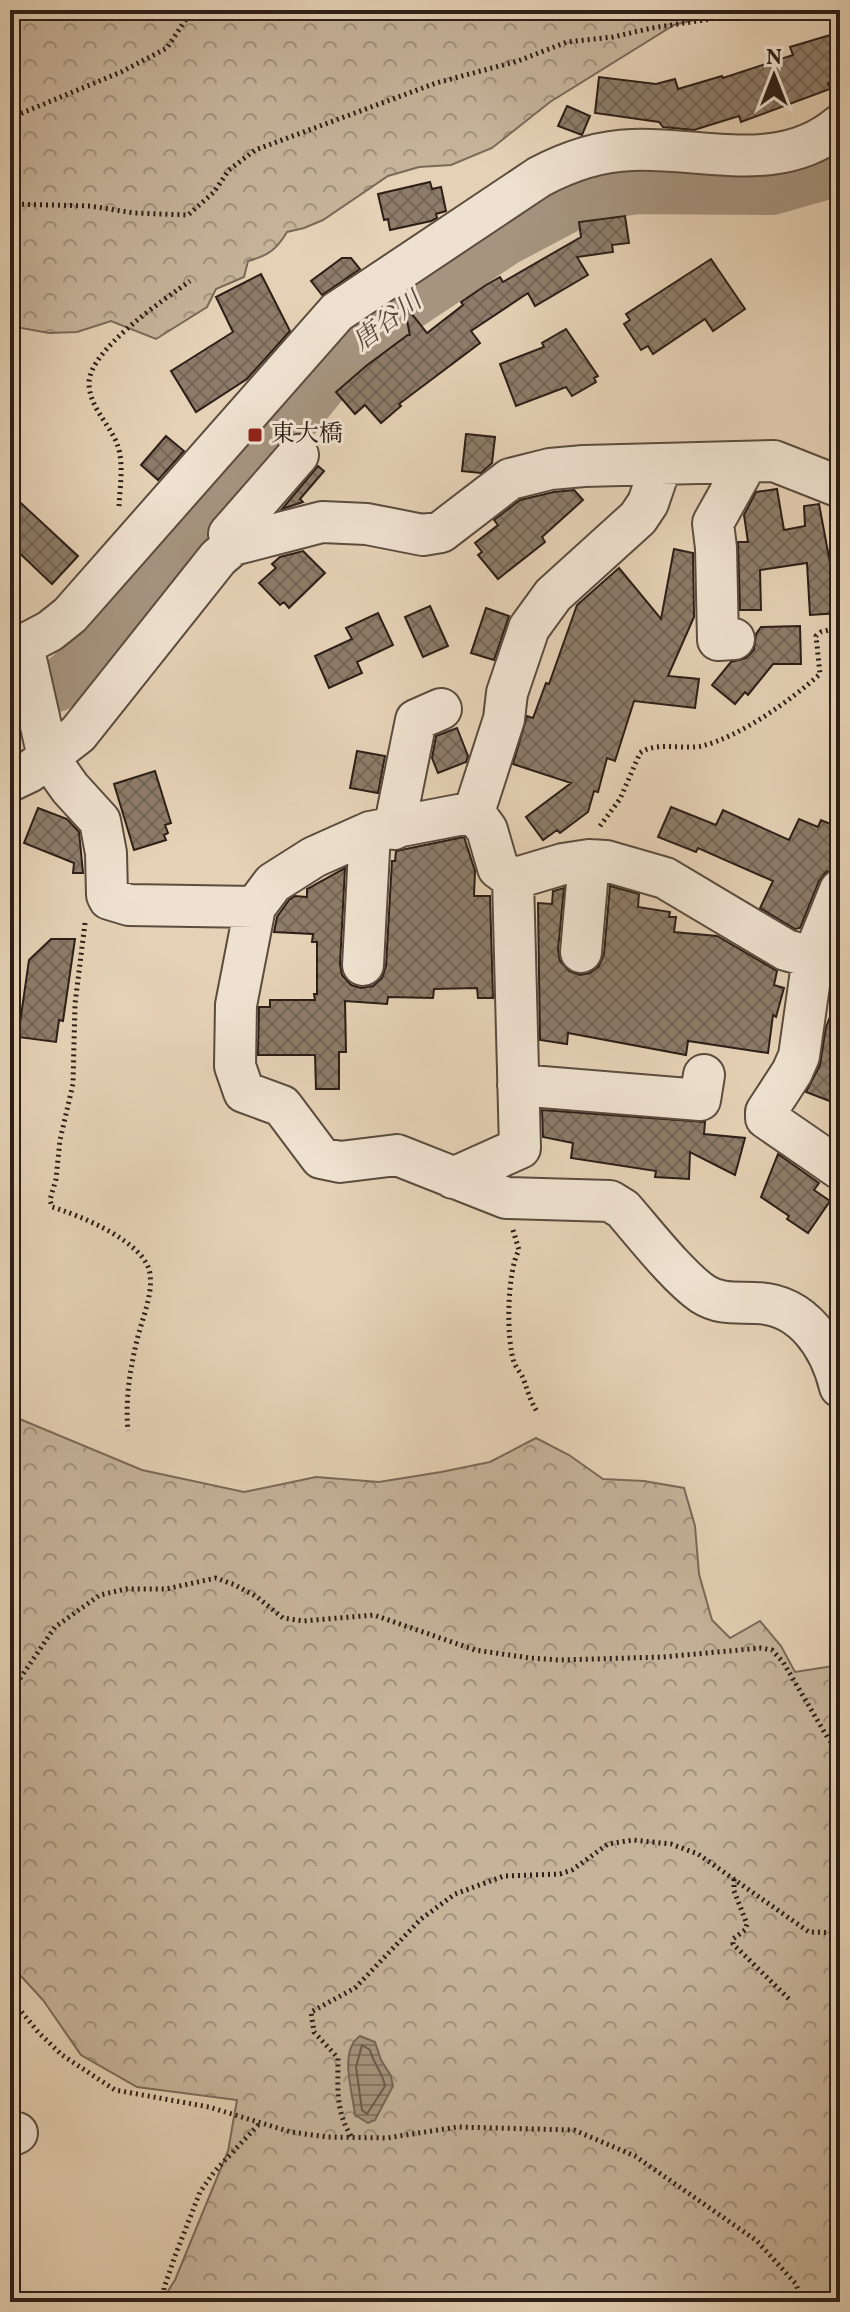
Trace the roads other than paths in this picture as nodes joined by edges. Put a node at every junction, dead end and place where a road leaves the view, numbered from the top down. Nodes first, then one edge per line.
1 (840, 125) edge
2 (298, 455) dead end
3 (747, 462) junction
4 (661, 465) junction
5 (840, 487) edge
6 (213, 518) junction
7 (734, 639) dead end
8 (20, 656) edge
9 (441, 709) dead end
10 (48, 757) junction
11 (10, 781) edge
12 (474, 812) junction
13 (382, 831) junction
14 (584, 860) junction
15 (513, 879) junction
16 (840, 890) edge
17 (255, 907) junction
18 (581, 952) dead end
19 (826, 961) edge
20 (363, 965) dead end
21 (704, 1075) dead end
22 (518, 1085) junction
23 (840, 1169) edge
24 (453, 1178) junction
25 (840, 1387) edge

1 - 6 street
2 - 6 street
3 - 4 street
3 - 5 street
3 - 7 street
4 - 6 street
4 - 12 street
6 - 8 street
6 - 10 street
8 - 10 street
9 - 13 street
10 - 11 street
10 - 17 street
12 - 13 street
12 - 15 street
13 - 17 street
13 - 20 street
14 - 15 street
14 - 18 street
14 - 19 street
15 - 22 street
16 - 19 street
17 - 24 street
19 - 23 street
21 - 22 street
22 - 24 street
24 - 25 street

